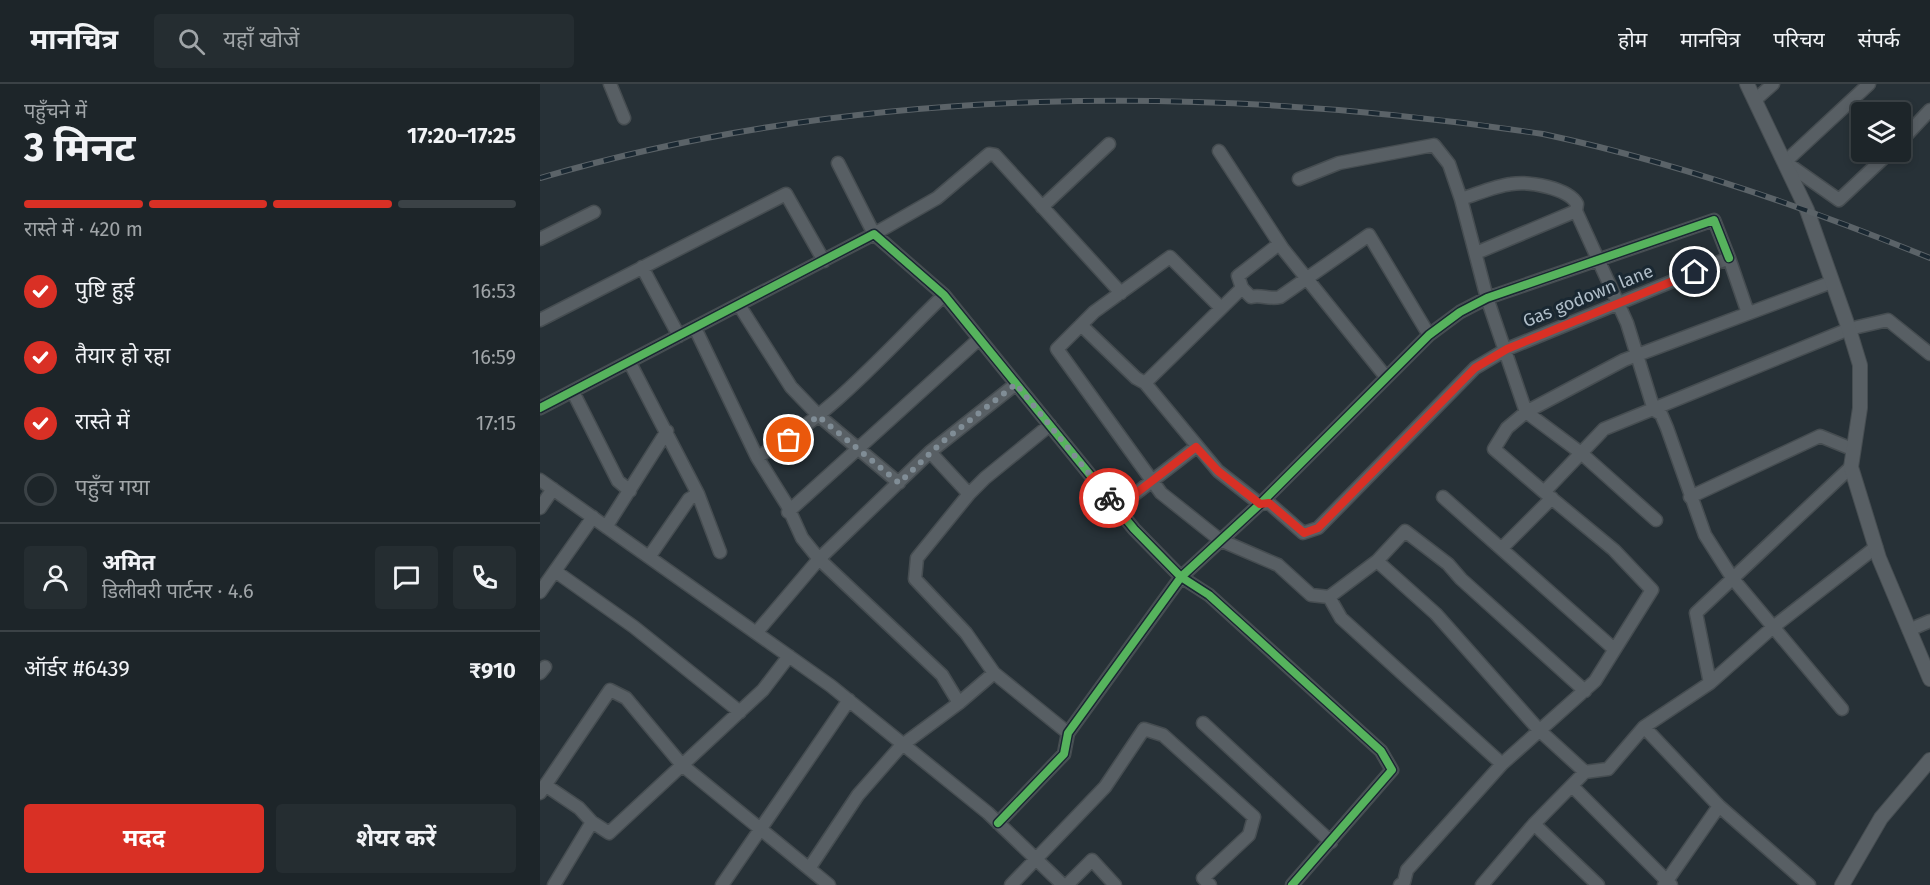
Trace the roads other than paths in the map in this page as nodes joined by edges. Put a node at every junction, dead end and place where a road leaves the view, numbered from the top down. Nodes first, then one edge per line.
1 (610, 84) edge
2 (1747, 84) edge
3 (1773, 84) edge
4 (1869, 84) edge
5 (1755, 99) junction
6 (1930, 110) edge
7 (624, 118) dead end
8 (1911, 130) edge
9 (1109, 144) dead end
10 (1219, 150) dead end
11 (1785, 162) junction
12 (1879, 162) edge
13 (838, 163) dead end
14 (1299, 179) dead end
15 (1461, 199) junction
16 (1042, 207) junction
17 (1575, 211) junction
18 (594, 212) dead end
19 (874, 234) junction
20 (540, 239) edge
21 (1279, 244) junction
22 (1476, 253) junction
23 (1729, 258) junction
24 (1599, 259) junction
25 (825, 261) junction
26 (642, 267) junction
27 (1306, 280) junction
28 (1832, 282) junction
29 (1242, 288) junction
30 (1121, 293) junction
31 (944, 296) junction
32 (1487, 298) junction
33 (1618, 304) junction
34 (739, 305) junction
35 (1220, 307) junction
36 (1748, 313) junction
37 (540, 320) edge
38 (1081, 325) junction
39 (694, 328) junction
40 (1849, 329) junction
41 (1429, 335) junction
42 (679, 336) junction
43 (979, 339) junction
44 (1507, 349) junction
45 (1930, 354) edge
46 (1637, 355) junction
47 (630, 363) junction
48 (1386, 377) junction
49 (1145, 383) junction
50 (1016, 384) junction
51 (573, 392) junction
52 (540, 408) edge
53 (1654, 410) junction
54 (1526, 412) junction
55 (818, 416) junction
56 (1050, 425) junction
57 (667, 431) junction
58 (858, 447) junction
59 (1196, 447) junction
60 (1852, 449) junction
61 (930, 452) junction
62 (1581, 453) junction
63 (757, 457) junction
64 (1851, 467) junction
65 (540, 480) edge
66 (1152, 480) junction
67 (899, 483) junction
68 (552, 489) junction
69 (630, 491) junction
70 (698, 494) junction
71 (969, 494) junction
72 (1548, 495) junction
73 (1443, 496) dead end
74 (1690, 497) junction
75 (1260, 504) junction
76 (540, 508) edge
77 (1117, 508) junction
78 (788, 512) junction
79 (593, 517) junction
80 (1656, 520) dead end
81 (606, 527) junction
82 (1220, 540) junction
83 (1876, 547) junction
84 (1502, 548) junction
85 (720, 552) dead end
86 (649, 557) junction
87 (819, 559) junction
88 (1377, 561) junction
89 (555, 571) junction
90 (1181, 577) junction
91 (1733, 579) junction
92 (540, 592) edge
93 (1329, 597) junction
94 (1930, 621) edge
95 (1772, 628) junction
96 (1909, 630) junction
97 (756, 633) junction
98 (1614, 650) junction
99 (789, 656) junction
100 (994, 673) junction
101 (1930, 679) edge
102 (1710, 683) junction
103 (1585, 691) junction
104 (849, 700) junction
105 (959, 703) junction
106 (1842, 709) dead end
107 (740, 712) junction
108 (1203, 723) dead end
109 (1644, 727) junction
110 (1539, 730) junction
111 (1068, 733) junction
112 (901, 746) junction
113 (1502, 764) junction
114 (682, 765) junction
115 (1929, 767) edge
116 (1585, 772) junction
117 (1572, 786) junction
118 (543, 789) edge
119 (1719, 806) junction
120 (592, 822) junction
121 (998, 823) junction
122 (1534, 824) junction
123 (761, 827) junction
124 (1331, 842) junction
125 (1036, 859) junction
126 (810, 867) junction
127 (1403, 884) edge
128 (1667, 884) edge
129 (554, 885) edge
130 (722, 885) edge
131 (829, 885) edge
132 (1011, 885) edge
133 (1065, 885) edge
134 (1114, 885) edge
135 (1210, 885) edge
136 (1292, 885) edge
137 (1482, 885) edge
138 (1598, 885) edge
139 (1809, 885) edge
140 (1842, 885) edge

1 - 7 street
2 - 5 street
3 - 5 street
4 - 11 street
5 - 11 street
6 - 8 street
9 - 16 street
10 - 21 street
11 - 12 street
11 - 28 street
13 - 19 street
14 - 15 street
15 - 17 street
15 - 22 street
16 - 19 street
16 - 30 street
17 - 22 street
17 - 24 street
18 - 20 street
19 - 25 street
19 - 31 street
21 - 27 street
21 - 29 street
22 - 32 street
23 - 24 street
23 - 33 street, Gas godown lane
23 - 36 street
24 - 32 street
24 - 33 street
25 - 26 street
25 - 34 street
26 - 37 street
26 - 42 street
27 - 29 street
27 - 41 street
27 - 48 street
28 - 36 street
28 - 40 street
29 - 35 street
30 - 35 street
30 - 38 street
31 - 43 street
31 - 55 street
32 - 41 street
32 - 44 street
33 - 44 street, Gas godown lane
33 - 46 street
34 - 39 street
34 - 55 street
35 - 49 street
36 - 46 street
38 - 49 street
38 - 66 street
39 - 42 street
39 - 63 street
40 - 45 street
40 - 53 street
40 - 60 street
41 - 48 street
42 - 47 street
43 - 50 street
43 - 58 street
44 - 54 street
44 - 75 street, Gas godown lane
46 - 53 street
46 - 54 street
47 - 51 street
47 - 57 street
48 - 75 street
49 - 59 street
50 - 56 street
50 - 61 street
51 - 52 street
51 - 69 street
53 - 62 street
53 - 74 street
54 - 62 street
54 - 72 street
55 - 58 street
55 - 63 street
56 - 71 street
56 - 77 street
57 - 69 street
57 - 70 street
58 - 67 street
58 - 78 street
59 - 66 street
59 - 75 street
60 - 64 street
60 - 74 street
61 - 67 street
61 - 71 street
62 - 72 street
62 - 80 street
63 - 78 street
64 - 83 street
64 - 91 street
65 - 68 street
66 - 77 street
66 - 82 street
67 - 87 street
68 - 76 street
68 - 79 street
69 - 81 street
70 - 85 street
70 - 86 street
71 - 100 street
72 - 84 street
72 - 98 street
73 - 84 street
74 - 91 street
75 - 82 street
77 - 90 street
78 - 87 street
79 - 81 street
79 - 89 street
81 - 86 street
82 - 90 street
82 - 93 street
83 - 95 street
83 - 96 street
84 - 98 street
86 - 97 street
87 - 97 street
87 - 105 street
88 - 93 street
88 - 103 street
88 - 110 street
89 - 92 street
89 - 107 street
90 - 111 street
90 - 124 street
91 - 95 street
91 - 102 street
93 - 113 street
94 - 96 street
95 - 102 street
95 - 106 street
96 - 101 street
97 - 99 street
98 - 103 street
99 - 104 street
99 - 107 street
100 - 105 street
100 - 111 street
102 - 109 street
103 - 110 street
104 - 112 street
104 - 123 street
105 - 112 street
107 - 114 street
108 - 124 street
109 - 116 street
109 - 119 street
110 - 113 street
110 - 116 street
111 - 121 street
112 - 121 street
112 - 126 street
113 - 127 street
114 - 118 street
114 - 120 street
114 - 123 street
115 - 140 street
116 - 117 street
117 - 122 street
117 - 128 street
118 - 120 street
119 - 128 street
119 - 139 street
120 - 129 street
121 - 125 street
122 - 137 street
122 - 138 street
123 - 126 street
123 - 130 street
124 - 136 street
125 - 132 street
125 - 133 street
125 - 135 street
126 - 131 street
133 - 134 street

